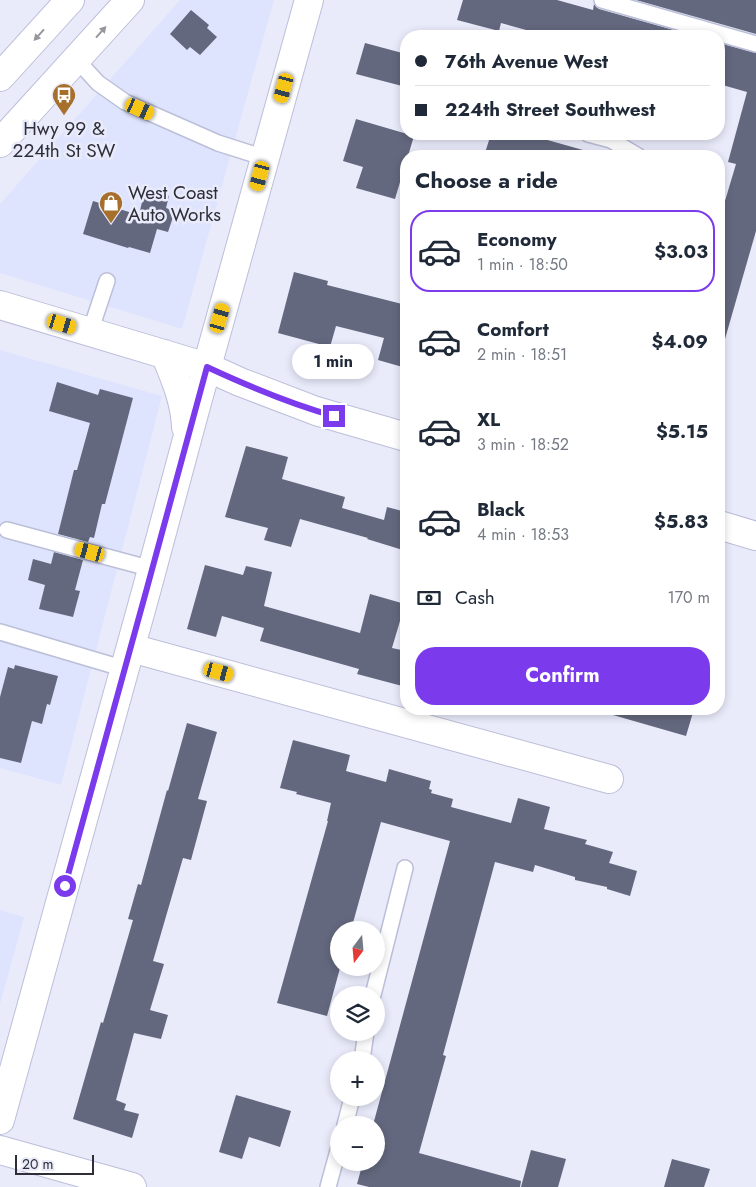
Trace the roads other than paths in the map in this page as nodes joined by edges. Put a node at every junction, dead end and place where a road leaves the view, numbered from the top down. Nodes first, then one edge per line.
1 (70, 0) edge
2 (130, 0) edge
3 (309, 0) edge
4 (602, 0) edge
5 (707, 30) edge
6 (725, 35) edge
7 (756, 44) edge
8 (76, 60) junction
9 (0, 77) edge
10 (611, 140) edge
11 (0, 144) edge
12 (628, 150) edge
13 (265, 158) junction
14 (107, 281) dead end
15 (0, 305) edge
16 (90, 332) junction
17 (165, 354) junction
18 (207, 367) junction
19 (400, 435) edge
20 (187, 441) junction
21 (725, 527) edge
22 (7, 530) dead end
23 (756, 536) edge
24 (152, 570) junction
25 (0, 632) edge
26 (128, 658) junction
27 (609, 779) dead end
28 (406, 868) dead end
29 (375, 986) edge
30 (0, 1120) edge
31 (0, 1150) edge
32 (332, 1171) edge
33 (132, 1187) edge
34 (328, 1187) edge

1 -> 9 main road
8 -> 2 main road
3 - 13 main road
4 - 5 lane
6 - 7 lane
8 - 11 main road
8 - 13 lane
10 - 12 lane
13 - 18 main road
14 - 16 lane
15 - 16 main road
16 - 17 main road
17 - 18 main road
17 - 20 main road
18 - 19 main road
18 - 20 main road
20 - 24 main road
21 - 23 main road
22 - 24 lane
24 - 26 main road
25 - 26 lane
26 - 27 main road
26 - 30 main road
28 - 29 lane
31 - 33 main road
32 - 34 lane

